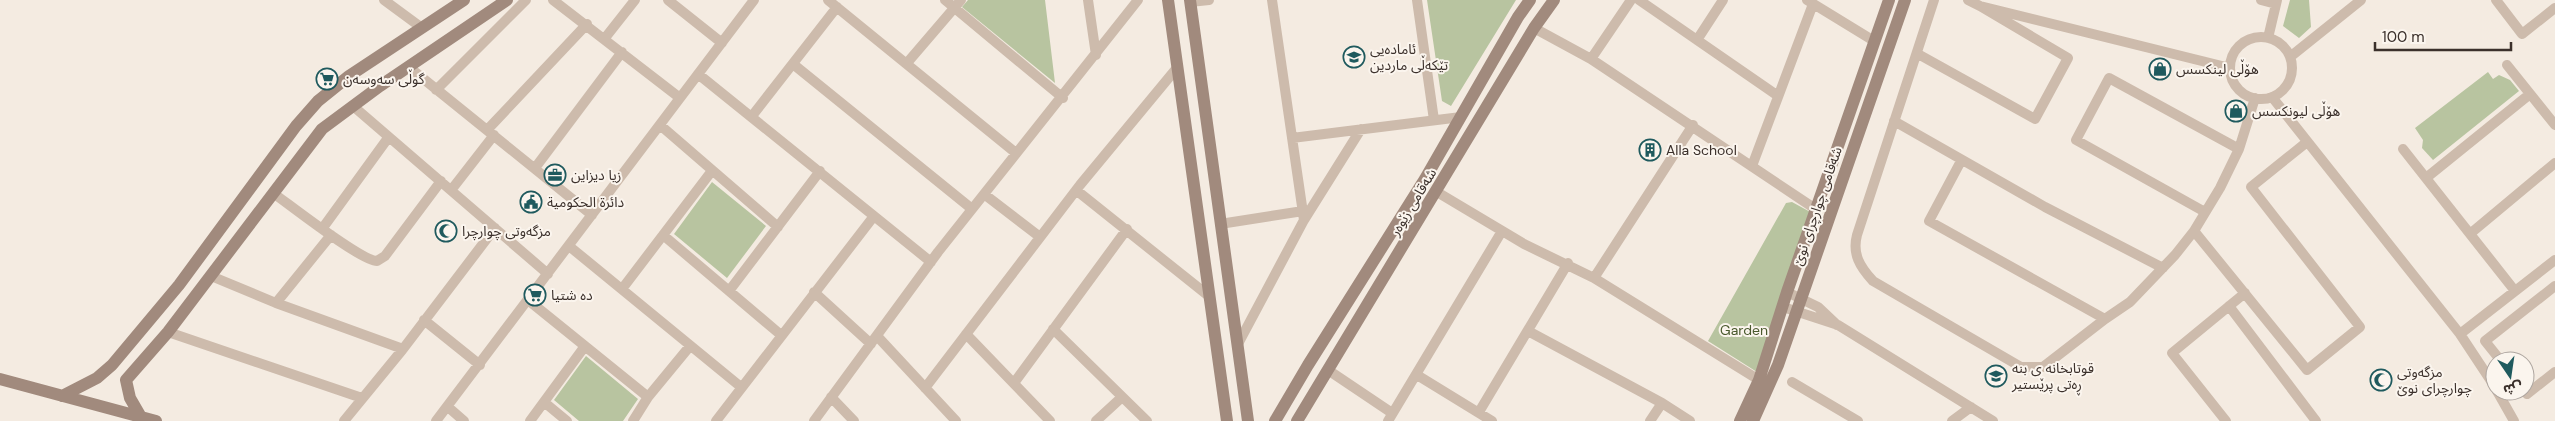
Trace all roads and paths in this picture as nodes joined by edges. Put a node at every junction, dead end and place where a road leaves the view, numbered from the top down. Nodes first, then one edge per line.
1 (384, 0) edge
2 (464, 0) edge
3 (507, 0) edge
4 (526, 0) edge
5 (553, 0) edge
6 (635, 0) edge
7 (668, 0) edge
8 (754, 0) edge
9 (828, 0) edge
10 (945, 0) edge
11 (1088, 0) edge
12 (1138, 0) edge
13 (1168, 0) edge
14 (1209, 0) edge
15 (1272, 0) edge
16 (1417, 0) edge
17 (1530, 0) edge
18 (1554, 0) edge
19 (1631, 0) edge
20 (1639, 0) edge
21 (1723, 0) edge
22 (1889, 0) edge
23 (1905, 0) edge
24 (1934, 0) edge
25 (1968, 0) edge
26 (2261, 0) edge
27 (2361, 0) edge
28 (2496, 0) edge
29 (1190, 1) edge
30 (1810, 2) edge
31 (2277, 2) edge
32 (957, 4) edge
33 (1980, 6) junction
34 (837, 7) junction
35 (2555, 8) edge
36 (587, 24) junction
37 (422, 28) junction
38 (1534, 28) junction
39 (605, 38) junction
40 (2268, 38) junction
41 (1697, 40) junction
42 (1874, 42) junction
43 (722, 43) junction
44 (622, 52) junction
45 (1918, 54) junction
46 (1096, 55) junction
47 (2290, 57) junction
48 (1591, 59) junction
49 (907, 63) junction
50 (793, 64) junction
51 (2507, 65) dead end
52 (410, 68) junction
53 (2230, 68) junction
54 (1176, 69) junction
55 (698, 74) junction
56 (436, 90) junction
57 (2530, 94) junction
58 (1778, 96) junction
59 (2272, 97) junction
60 (680, 98) junction
61 (1063, 98) junction
62 (2255, 98) junction
63 (353, 106) junction
64 (752, 116) junction
65 (1461, 117) junction
66 (1434, 120) junction
67 (1894, 121) junction
68 (660, 125) junction
69 (2555, 125) edge
70 (1693, 126) junction
71 (1361, 129) junction
72 (491, 132) junction
73 (388, 138) junction
74 (1292, 138) junction
75 (2307, 142) junction
76 (2239, 149) junction
77 (2403, 149) dead end
78 (1016, 153) junction
79 (1961, 160) junction
80 (2555, 163) edge
81 (1752, 166) junction
82 (535, 168) junction
83 (820, 171) junction
84 (712, 172) junction
85 (2426, 178) junction
86 (441, 181) junction
87 (452, 189) junction
88 (1076, 190) junction
89 (1437, 192) junction
90 (274, 193) junction
91 (984, 194) junction
92 (972, 209) junction
93 (1817, 210) junction
94 (2205, 212) junction
95 (592, 215) junction
96 (1304, 215) junction
97 (874, 216) junction
98 (1220, 224) junction
99 (778, 227) junction
100 (495, 228) junction
101 (322, 229) junction
102 (1127, 230) junction
103 (1502, 230) junction
104 (2194, 231) junction
105 (2471, 233) junction
106 (663, 234) junction
107 (332, 235) junction
108 (1040, 237) junction
109 (569, 246) junction
110 (2555, 260) edge
111 (931, 262) junction
112 (1568, 263) junction
113 (2163, 268) junction
114 (548, 274) junction
115 (211, 276) junction
116 (1594, 278) junction
117 (179, 285) junction
118 (2555, 286) edge
119 (622, 289) junction
120 (729, 291) junction
121 (2515, 291) junction
122 (814, 292) junction
123 (1787, 292) junction
124 (2245, 293) junction
125 (195, 296) junction
126 (1210, 298) junction
127 (528, 300) junction
128 (276, 303) junction
129 (1798, 305) junction
130 (2229, 306) junction
131 (1783, 307) junction
132 (2104, 319) junction
133 (424, 320) junction
134 (1053, 329) junction
135 (1528, 331) junction
136 (168, 332) junction
137 (966, 334) junction
138 (2460, 334) junction
139 (781, 335) junction
140 (874, 340) junction
141 (1238, 344) junction
142 (585, 346) junction
143 (690, 346) junction
144 (403, 349) junction
145 (2494, 351) edge
146 (480, 365) junction
147 (1328, 370) junction
148 (2485, 372) edge
149 (2555, 372) edge
150 (1417, 375) junction
151 (0, 379) edge
152 (1759, 380) junction
153 (1792, 382) dead end
154 (1014, 383) junction
155 (741, 387) junction
156 (925, 388) junction
157 (2535, 388) edge
158 (62, 396) junction
159 (1245, 396) junction
160 (648, 397) junction
161 (831, 397) junction
162 (362, 398) junction
163 (1121, 398) junction
164 (1223, 400) junction
165 (2503, 401) edge
166 (544, 402) junction
167 (1662, 402) junction
168 (448, 407) junction
169 (1971, 407) junction
170 (1479, 412) junction
171 (141, 417) junction
172 (1390, 417) edge
173 (1046, 419) edge
174 (1251, 419) edge
175 (1855, 420) edge
176 (156, 421) edge
177 (344, 421) edge
178 (436, 421) edge
179 (464, 421) edge
180 (530, 421) edge
181 (567, 421) edge
182 (633, 421) edge
183 (716, 421) edge
184 (814, 421) edge
185 (854, 421) edge
186 (956, 421) edge
187 (1096, 421) edge
188 (1147, 421) edge
189 (1227, 421) edge
190 (1275, 421) edge
191 (1298, 421) edge
192 (1492, 421) edge
193 (1650, 421) edge
194 (1690, 421) edge
195 (1740, 421) edge
196 (1753, 421) edge
197 (1952, 421) edge
198 (1993, 421) edge
199 (2226, 421) edge
200 (2316, 421) edge
201 (2514, 421) edge

1 - 37 street
2 - 37 street
3 - 52 street
4 - 56 street
5 - 36 street
6 - 39 street
7 - 43 street
8 - 43 street
9 - 34 street
10 - 32 street
11 - 46 street
12 - 46 street
13 - 54 street
14 - 29 street
15 - 74 street
16 - 66 street
17 - 65 street, شەقامی زێوەر
18 - 38 street, شەقامی زێوەر
19 - 48 street
20 - 41 street
21 - 41 street
22 - 42 street, شەقامی چوارچرای نوێ
23 - 129 street, شەقامی چوارچرای نوێ
24 - 45 street
25 - 33 street
26 - 31 street
27 - 47 street
28 - 35 street
29 - 98 street
30 - 42 street
30 - 58 street
31 - 40 street
32 - 49 street
32 - 61 street
33 - 45 street
33 - 53 street
34 - 49 street
34 - 50 street
36 - 39 street
36 - 72 street
37 - 117 street
38 - 48 street
38 - 89 street, شەقامی زێوەر
39 - 44 street
40 - 47 street
40 - 53 street
41 - 58 street
42 - 93 street, شەقامی چوارچرای نوێ
43 - 55 street
44 - 60 street
44 - 82 street
45 - 67 street
46 - 61 street
47 - 59 street
48 - 70 street
49 - 78 street
50 - 64 street
50 - 92 street
51 - 57 street
52 - 56 street
52 - 63 street
53 - 62 street
54 - 88 street
54 - 126 street
55 - 60 street
55 - 64 street
56 - 72 street
57 - 69 street
57 - 85 street
58 - 81 street
59 - 62 street
59 - 75 street
60 - 68 street
61 - 78 street
62 - 76 street
63 - 73 street
63 - 90 street
64 - 83 street
65 - 66 street
65 - 190 street, شەقامی زێوەر
66 - 71 street
67 - 79 street
67 - 132 street
68 - 84 street
68 - 95 street
70 - 81 street
70 - 116 street
71 - 74 street
71 - 96 street
72 - 82 street
72 - 87 street
73 - 86 street
73 - 101 street
74 - 96 street
75 - 124 street
75 - 138 street
76 - 94 street
76 - 94 street
77 - 85 street
78 - 91 street
79 - 113 street
79 - 132 street
80 - 105 street
81 - 93 street
82 - 95 street
83 - 97 street
83 - 99 street
84 - 99 street
84 - 106 street
85 - 105 street
86 - 87 street
86 - 107 street
87 - 100 street
88 - 102 street
88 - 108 street
89 - 103 street
89 - 147 street, شەقامی زێوەر
90 - 101 street
90 - 115 street
91 - 92 street
91 - 108 street
92 - 111 street
93 - 123 street, شەقامی چوارچرای نوێ
94 - 104 street
95 - 109 street
96 - 98 street
96 - 141 street
97 - 111 street
97 - 122 street
98 - 141 street
99 - 120 street
100 - 114 street
100 - 133 street
101 - 107 street
102 - 126 street
102 - 134 street
103 - 112 street
103 - 150 street
104 - 113 street
104 - 124 street
105 - 121 street
106 - 119 street
106 - 120 street
107 - 128 street
108 - 137 street
109 - 114 street
109 - 119 street
110 - 121 street
111 - 140 street
112 - 116 street
112 - 135 street
113 - 132 street
114 - 127 street
115 - 125 street
115 - 128 street
116 - 152 street
117 - 125 street
117 - 158 street
118 - 145 street
119 - 143 street
120 - 139 street
121 - 138 street
122 - 139 street
122 - 140 street
123 - 129 street
123 - 131 street, شەقامی چوارچرای نوێ
124 - 130 street
125 - 136 street
126 - 164 street
127 - 142 street
127 - 146 street
128 - 144 street
129 - 131 street
129 - 169 street
129 - 196 street, شەقامی چوارچرای نوێ
130 - 199 street
130 - 200 street
131 - 152 street, شەقامی چوارچرای نوێ
133 - 144 street
133 - 146 street
134 - 154 street
134 - 163 street
135 - 167 street
135 - 170 street
136 - 162 street
136 - 171 street
137 - 154 street
137 - 156 street
138 - 148 street
139 - 155 street
140 - 156 street
140 - 161 street
141 - 159 street
142 - 160 street
142 - 166 street
143 - 155 street
143 - 160 street
144 - 162 street
146 - 168 street
147 - 172 street
147 - 191 street, شەقامی زێوەر
149 - 157 street
150 - 170 street
150 - 172 street
151 - 158 street
152 - 195 street, شەقامی چوارچرای نوێ
153 - 175 street
154 - 173 street
155 - 183 street
156 - 186 street
158 - 171 street
159 - 164 street
159 - 174 street
160 - 182 street
161 - 184 street
161 - 185 street
162 - 177 street
163 - 187 street
163 - 188 street
164 - 189 street
165 - 201 street
166 - 180 street
166 - 181 street
167 - 193 street
167 - 194 street
168 - 178 street
168 - 179 street
169 - 197 street
169 - 198 street
170 - 192 street
171 - 176 street

